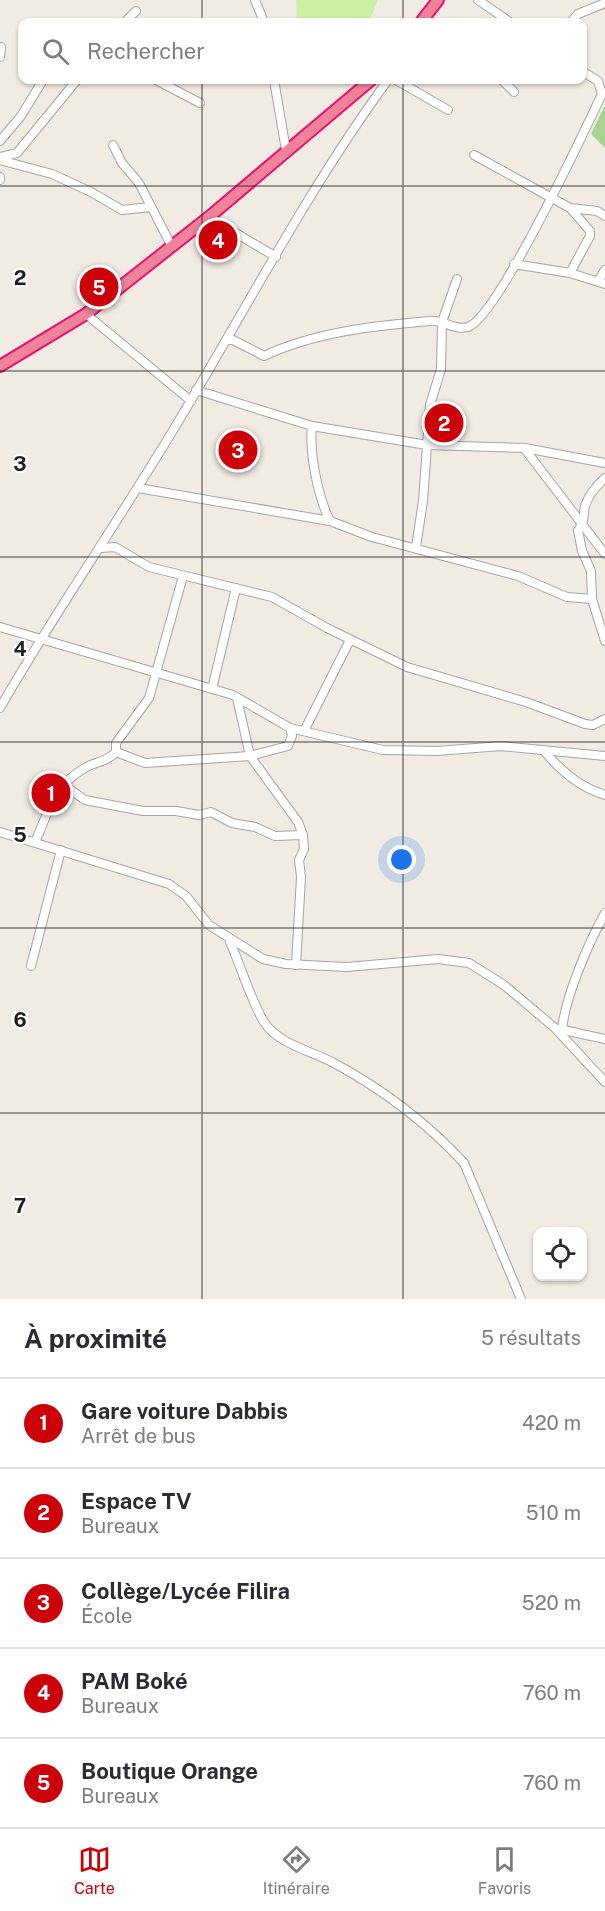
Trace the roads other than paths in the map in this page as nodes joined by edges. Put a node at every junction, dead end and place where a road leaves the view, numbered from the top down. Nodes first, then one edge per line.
1 (255, 0) edge
2 (438, 0) edge
3 (478, 0) edge
4 (598, 0) edge
5 (136, 11) dead end
6 (129, 18) edge
7 (262, 18) edge
8 (424, 18) edge
9 (504, 18) edge
10 (574, 18) edge
11 (0, 47) edge
12 (0, 57) edge
13 (587, 74) edge
14 (41, 84) edge
15 (74, 84) edge
16 (164, 84) edge
17 (275, 84) edge
18 (366, 84) edge
19 (385, 84) edge
20 (403, 84) edge
21 (506, 84) edge
22 (514, 92) dead end
23 (200, 103) dead end
24 (448, 110) dead end
25 (0, 141) edge
26 (113, 146) dead end
27 (286, 150) junction
28 (474, 155) dead end
29 (0, 158) edge
30 (552, 198) junction
31 (151, 207) junction
32 (570, 208) junction
33 (605, 216) edge
34 (209, 217) junction
35 (172, 247) junction
36 (276, 257) junction
37 (514, 264) junction
38 (605, 270) edge
39 (570, 273) junction
40 (456, 279) dead end
41 (601, 282) edge
42 (86, 314) junction
43 (442, 322) junction
44 (227, 340) junction
45 (0, 366) edge
46 (196, 390) junction
47 (191, 401) junction
48 (312, 426) junction
49 (427, 445) junction
50 (524, 448) junction
51 (605, 463) edge
52 (605, 477) edge
53 (138, 488) junction
54 (330, 521) junction
55 (582, 526) junction
56 (416, 547) junction
57 (101, 548) junction
58 (605, 554) edge
59 (183, 576) junction
60 (236, 588) junction
61 (592, 599) junction
62 (0, 627) edge
63 (41, 638) junction
64 (350, 640) junction
65 (605, 641) edge
66 (157, 673) junction
67 (212, 689) junction
68 (237, 698) junction
69 (0, 708) edge
70 (605, 719) edge
71 (290, 728) junction
72 (304, 731) junction
73 (116, 752) junction
74 (545, 752) junction
75 (250, 756) junction
76 (605, 756) edge
77 (61, 783) junction
78 (605, 795) edge
79 (0, 832) edge
80 (303, 835) junction
81 (35, 842) junction
82 (61, 850) junction
83 (605, 913) edge
84 (230, 940) junction
85 (296, 964) junction
86 (31, 966) dead end
87 (558, 1029) junction
88 (605, 1039) edge
89 (605, 1082) edge
90 (521, 1299) edge

1 - 7 street
2 - 8 highway
3 - 9 street
4 - 10 street
5 - 6 street
11 - 12 street
13 - 30 street
14 - 25 street
15 - 29 street
16 - 23 street
17 - 27 street
18 - 27 highway
19 - 36 street
20 - 24 street
21 - 22 street
26 - 31 street
27 - 34 highway
28 - 30 street
29 - 31 street
30 - 32 street
30 - 37 street
31 - 35 street
32 - 33 street
32 - 39 street
34 - 35 highway
34 - 36 street
35 - 42 highway
36 - 44 street
37 - 39 street
37 - 43 street
38 - 41 street
39 - 41 street
40 - 43 street
42 - 45 highway
42 - 47 street
43 - 44 street
43 - 49 street
44 - 46 street
46 - 47 street
46 - 48 street
47 - 53 street
48 - 49 street
48 - 54 street
49 - 50 street
49 - 56 street
50 - 51 street
50 - 55 street
52 - 55 street
53 - 54 street
53 - 57 street
54 - 56 street
55 - 58 street
55 - 61 street
56 - 61 street
57 - 59 street
57 - 63 street
59 - 60 street
59 - 66 street
60 - 64 street
60 - 67 street
61 - 65 street
62 - 63 street
63 - 66 street
63 - 69 street
64 - 70 street
64 - 72 street
66 - 67 street
66 - 73 street
67 - 68 street
68 - 71 street
68 - 75 street
71 - 72 street
71 - 75 street
72 - 74 street
73 - 75 street
73 - 77 street
74 - 76 street
74 - 78 street
75 - 80 street
77 - 80 street
77 - 81 street
79 - 81 street
80 - 85 street
81 - 82 street
82 - 84 street
82 - 86 street
83 - 87 street
84 - 85 street
84 - 90 street
85 - 87 street
87 - 88 street
87 - 89 street

